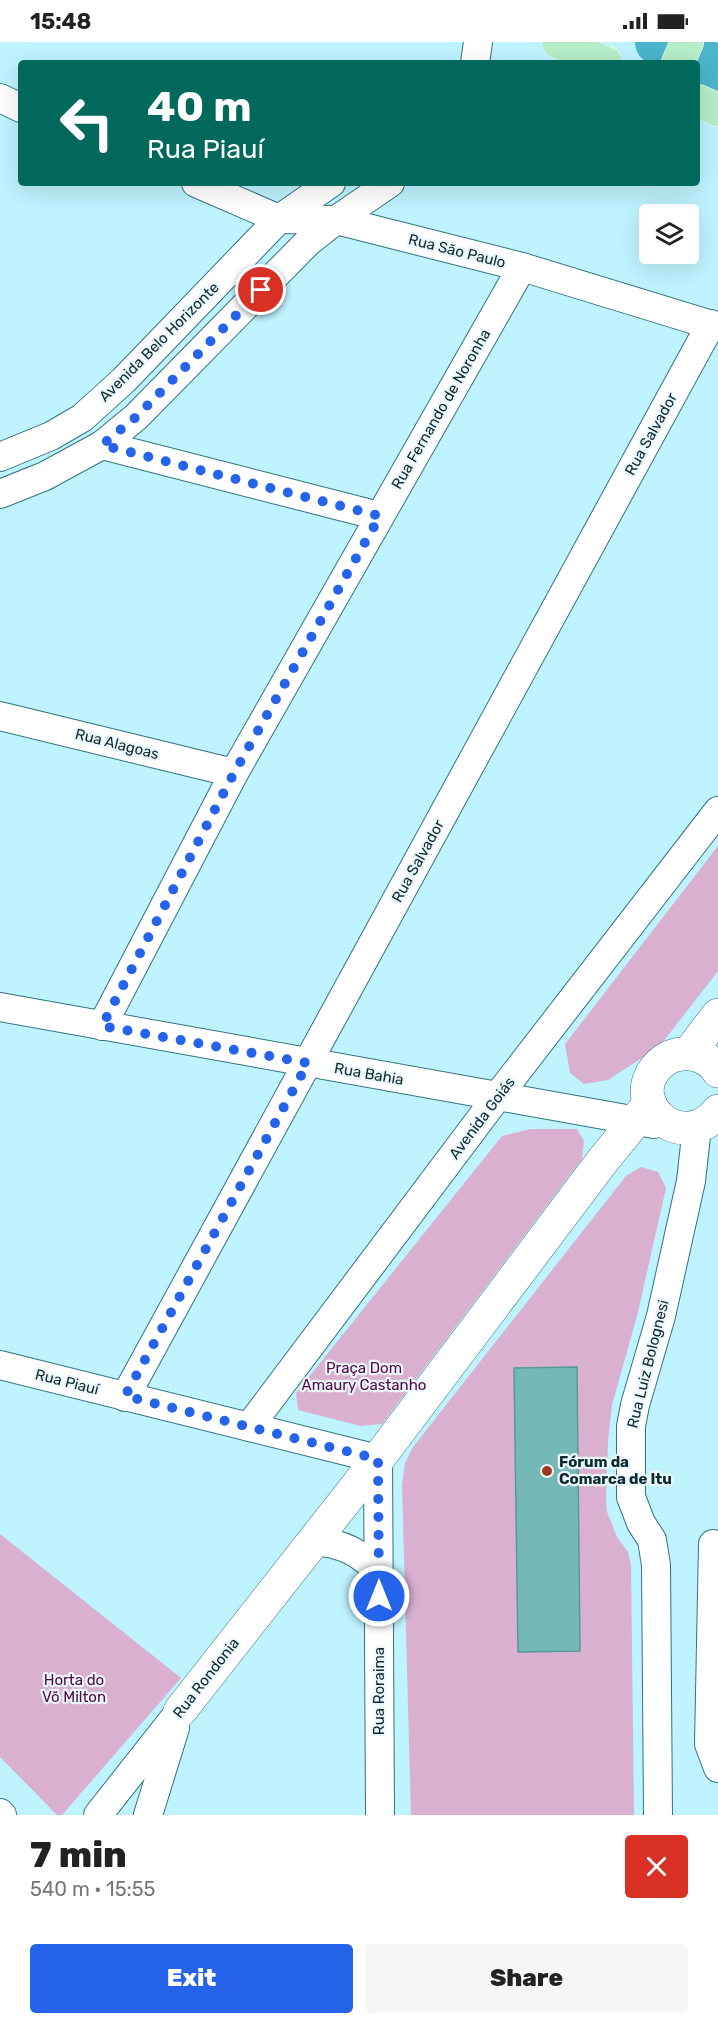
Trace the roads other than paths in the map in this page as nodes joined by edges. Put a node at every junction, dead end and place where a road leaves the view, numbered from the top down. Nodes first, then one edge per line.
1 (478, 42) edge
2 (558, 42) edge
3 (687, 42) edge
4 (475, 60) edge
5 (592, 60) edge
6 (679, 60) edge
7 (0, 98) edge
8 (700, 102) edge
9 (18, 107) edge
10 (718, 110) edge
11 (203, 186) edge
12 (327, 186) edge
13 (386, 186) edge
14 (279, 219) junction
15 (336, 220) junction
16 (522, 267) junction
17 (714, 326) edge
18 (107, 396) junction
19 (136, 417) junction
20 (51, 436) junction
21 (102, 445) junction
22 (0, 457) edge
23 (68, 464) junction
24 (0, 494) edge
25 (380, 516) junction
26 (0, 716) edge
27 (234, 773) junction
28 (718, 810) edge
29 (0, 1007) edge
30 (718, 1015) edge
31 (102, 1026) junction
32 (308, 1063) junction
33 (710, 1065) edge
34 (497, 1097) junction
35 (685, 1119) edge
36 (604, 1159) junction
37 (0, 1365) edge
38 (125, 1396) junction
39 (249, 1427) junction
40 (378, 1459) junction
41 (313, 1541) junction
42 (713, 1544) dead end
43 (379, 1574) junction
44 (180, 1711) junction
45 (718, 1768) edge
46 (98, 1815) edge
47 (148, 1815) edge
48 (380, 1815) edge
49 (658, 1815) edge

1 - 4 street
2 - 5 main road
3 - 6 main road
7 - 9 street
8 - 10 main road
11 - 14 street, Rua São Paulo
12 - 14 street, Avenida Belo Horizonte
13 - 15 street
14 - 15 street, Rua São Paulo
14 - 18 street, Avenida Belo Horizonte
15 - 16 street, Rua São Paulo
15 - 19 street
16 - 17 street, Rua São Paulo
16 - 25 street, Rua Fernando de Noronha
17 - 32 street, Rua Salvador
18 - 19 street
18 - 20 street, Avenida Belo Horizonte
19 - 21 street
20 - 22 street, Avenida Belo Horizonte
20 - 23 street
21 - 23 street
21 - 25 street
23 - 24 street
25 - 27 street, Rua Fernando de Noronha
26 - 27 street, Rua Alagoas
27 - 31 street, Rua Fernando de Noronha
28 - 34 street, Avenida Goiás
29 - 31 street, Rua Bahia
30 - 33 street
31 - 32 street, Rua Bahia
32 - 34 street, Rua Bahia
32 - 38 street, Rua Salvador
33 - 35 street
34 - 35 street, Rua Bahia
34 - 39 street, Avenida Goiás
35 - 36 street
35 - 36 street
35 - 49 street, Rua Luiz Bolognesi
36 - 40 street
37 - 38 street, Rua Piauí
38 - 39 street, Rua Piauí
39 - 40 street, Rua Piauí
40 - 41 street
40 - 43 street, Rua Roraima
41 - 43 street
41 - 44 street, Rua Rondonia
42 - 45 street
43 - 48 street, Rua Roraima
44 - 46 street, Rua Rondonia
44 - 47 street

